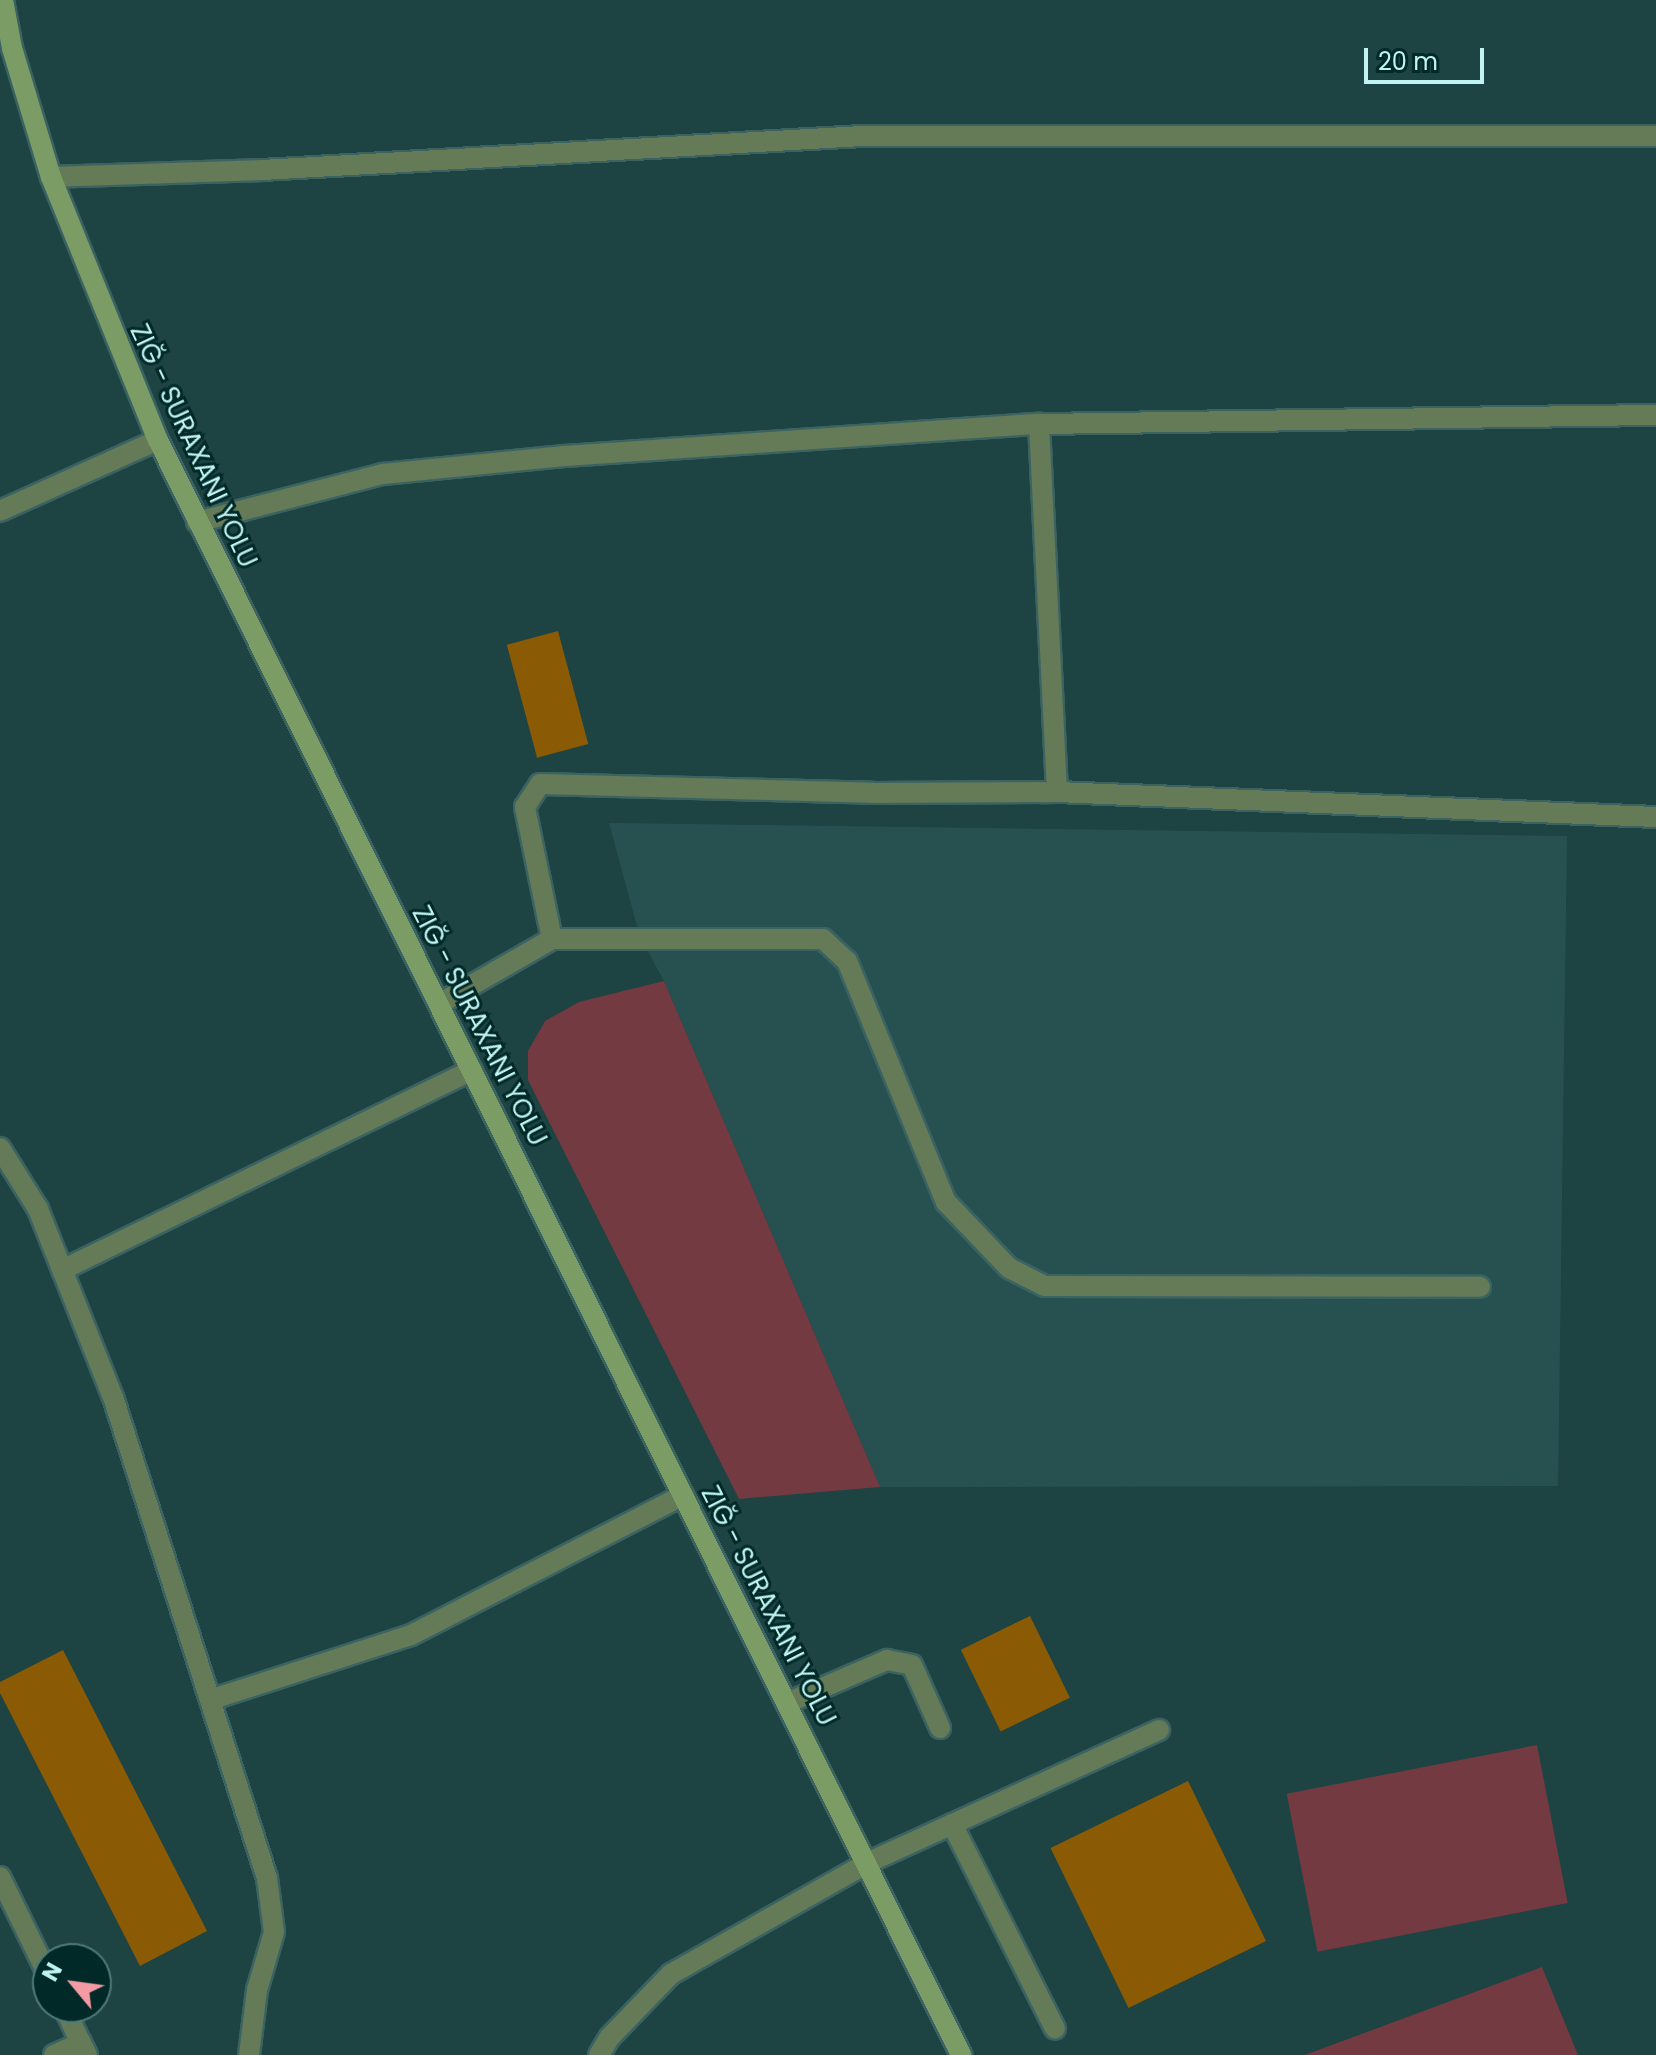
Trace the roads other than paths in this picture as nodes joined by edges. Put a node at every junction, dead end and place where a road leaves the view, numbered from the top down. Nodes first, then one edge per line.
1 (3, 0) edge
2 (1656, 136) edge
3 (51, 177) junction
4 (1656, 415) edge
5 (1039, 424) junction
6 (158, 440) junction
7 (0, 511) edge
8 (197, 522) junction
9 (1057, 792) junction
10 (1656, 817) edge
11 (552, 939) junction
12 (439, 1004) junction
13 (472, 1070) junction
14 (0, 1148) edge
15 (62, 1270) junction
16 (1480, 1287) dead end
17 (683, 1495) junction
18 (210, 1700) junction
19 (787, 1703) junction
20 (940, 1728) dead end
21 (1159, 1730) dead end
22 (952, 1824) junction
23 (867, 1863) junction
24 (0, 1877) edge
25 (32, 1943) edge
26 (72, 2023) edge
27 (1055, 2029) dead end
28 (84, 2049) edge
29 (54, 2055) edge
30 (249, 2055) edge
31 (599, 2055) edge
32 (961, 2055) edge

1 - 3 main road
2 - 3 street
3 - 6 main road
4 - 5 street
5 - 8 street
5 - 9 street
6 - 7 street
6 - 8 main road
8 - 12 main road
9 - 10 street
9 - 11 street
11 - 12 street
11 - 16 street
12 - 13 main road
13 - 15 street
13 - 17 main road
14 - 15 street
15 - 18 street
17 - 18 street
17 - 19 main road
18 - 30 street
19 - 20 street
19 - 23 main road
21 - 22 street
22 - 23 street
22 - 27 street
23 - 31 street
23 - 32 main road
24 - 25 street
26 - 28 street
28 - 29 street

